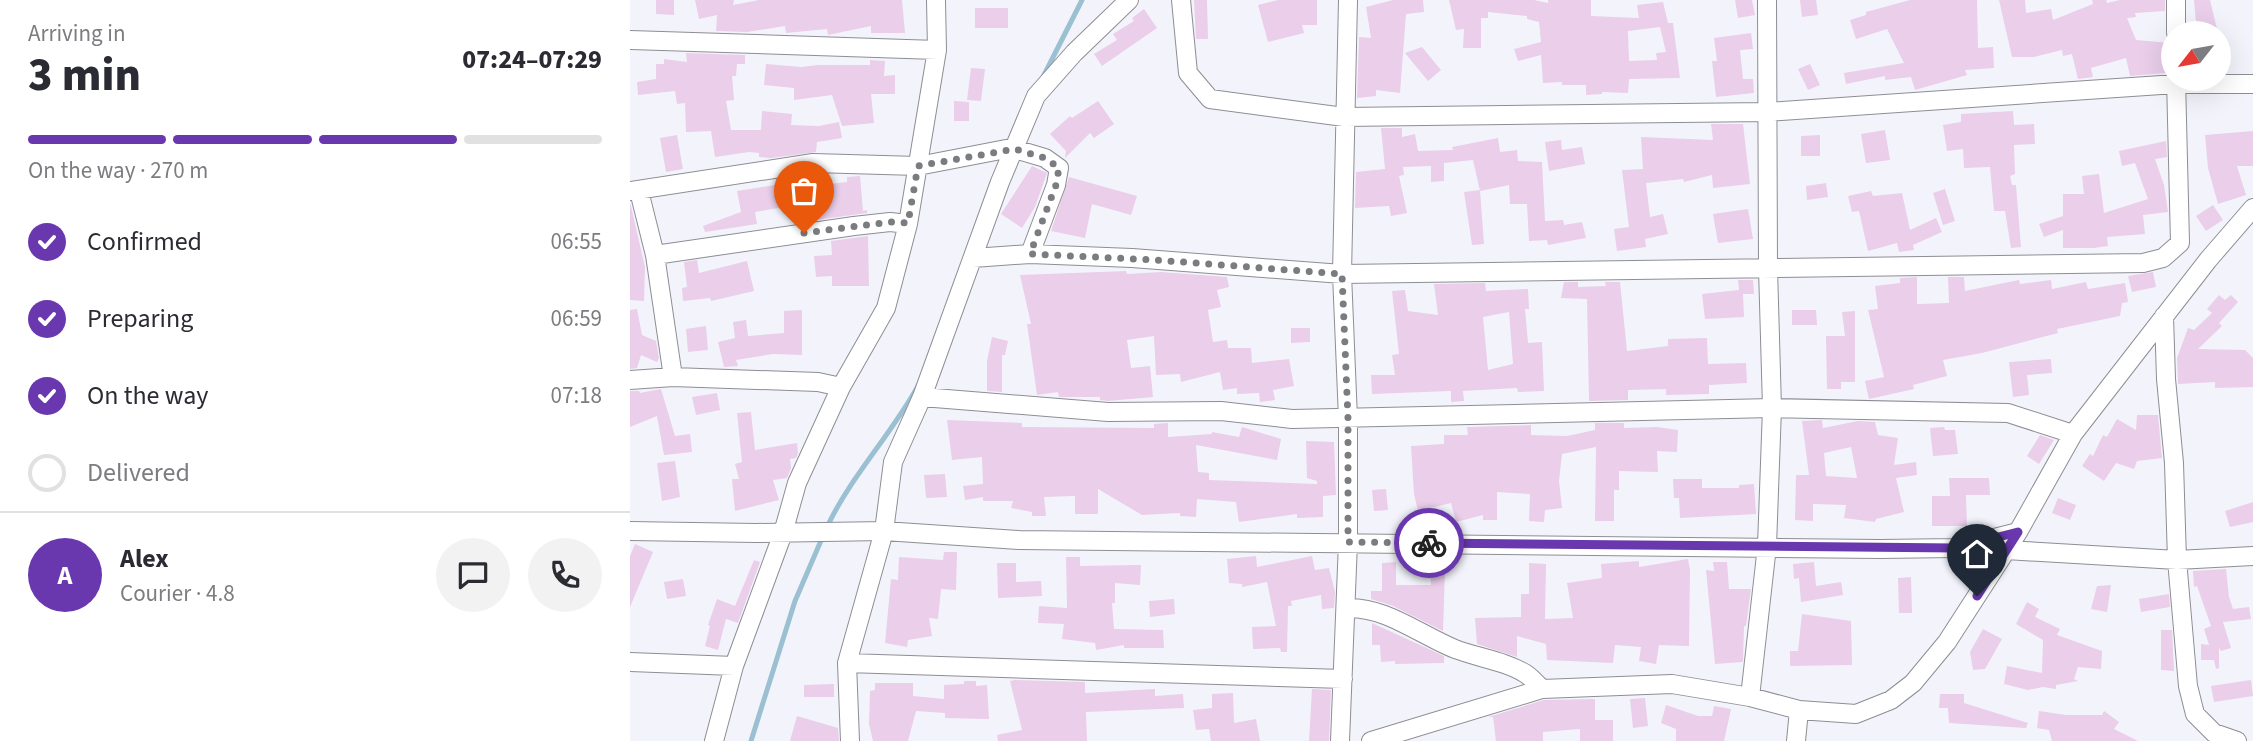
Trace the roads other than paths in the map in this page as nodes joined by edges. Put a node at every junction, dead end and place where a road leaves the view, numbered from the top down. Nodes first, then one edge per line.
1 (936, 0) edge
2 (1129, 0) edge
3 (1181, 0) edge
4 (1348, 0) edge
5 (1766, 0) edge
6 (2176, 0) edge
7 (2176, 21) edge
8 (630, 40) edge
9 (937, 50) junction
10 (2161, 82) edge
11 (2231, 83) edge
12 (2253, 84) edge
13 (2176, 91) edge
14 (1766, 112) junction
15 (1344, 117) junction
16 (1015, 149) junction
17 (918, 166) junction
18 (635, 191) edge
19 (2253, 208) edge
20 (908, 223) junction
21 (2180, 243) junction
22 (1030, 254) junction
23 (655, 255) junction
24 (973, 258) junction
25 (2208, 260) junction
26 (1768, 268) junction
27 (1342, 274) junction
28 (2164, 316) junction
29 (673, 377) junction
30 (630, 380) edge
31 (841, 387) junction
32 (922, 397) junction
33 (1772, 408) junction
34 (1348, 419) junction
35 (2073, 434) junction
36 (630, 531) edge
37 (884, 531) junction
38 (2018, 532) junction
39 (783, 533) junction
40 (1348, 542) junction
41 (1767, 546) junction
42 (2006, 550) junction
43 (2253, 556) edge
44 (2177, 559) junction
45 (1346, 608) junction
46 (630, 662) edge
47 (847, 663) junction
48 (734, 666) junction
49 (1343, 679) junction
50 (1542, 690) junction
51 (1750, 697) junction
52 (1799, 710) junction
53 (713, 741) edge
54 (850, 741) edge
55 (1340, 741) edge
56 (1371, 741) edge
57 (1796, 741) edge
58 (2237, 741) edge

1 - 9 street
2 - 16 street
3 - 15 street
4 - 15 street
5 - 14 street
6 - 7 street
8 - 9 street
9 - 17 street
10 - 14 street
11 - 12 street
13 - 21 street
14 - 15 street
14 - 26 street
15 - 27 street
16 - 17 street
16 - 22 street
16 - 24 street
17 - 18 street
17 - 20 street
18 - 23 street
19 - 25 street
20 - 23 street
20 - 31 street
21 - 25 street
21 - 26 street
22 - 24 street
22 - 27 street
23 - 29 street
24 - 32 street
25 - 28 street
26 - 27 street
26 - 33 street
27 - 34 street
28 - 35 street
28 - 44 street
29 - 30 street
29 - 31 street
31 - 39 street
32 - 34 street
32 - 37 street
33 - 34 street
33 - 35 street
33 - 41 street
34 - 40 street
35 - 38 street
36 - 39 street
37 - 39 street
37 - 40 street
37 - 47 street
38 - 41 street
38 - 42 street
39 - 48 street
40 - 41 street
40 - 45 street
41 - 51 street
42 - 44 street
42 - 52 street
43 - 44 street
44 - 58 street
45 - 49 street
45 - 50 street
46 - 48 street
47 - 49 street
47 - 54 street
48 - 53 street
49 - 55 street
50 - 51 street
50 - 56 street
51 - 52 street
52 - 57 street

